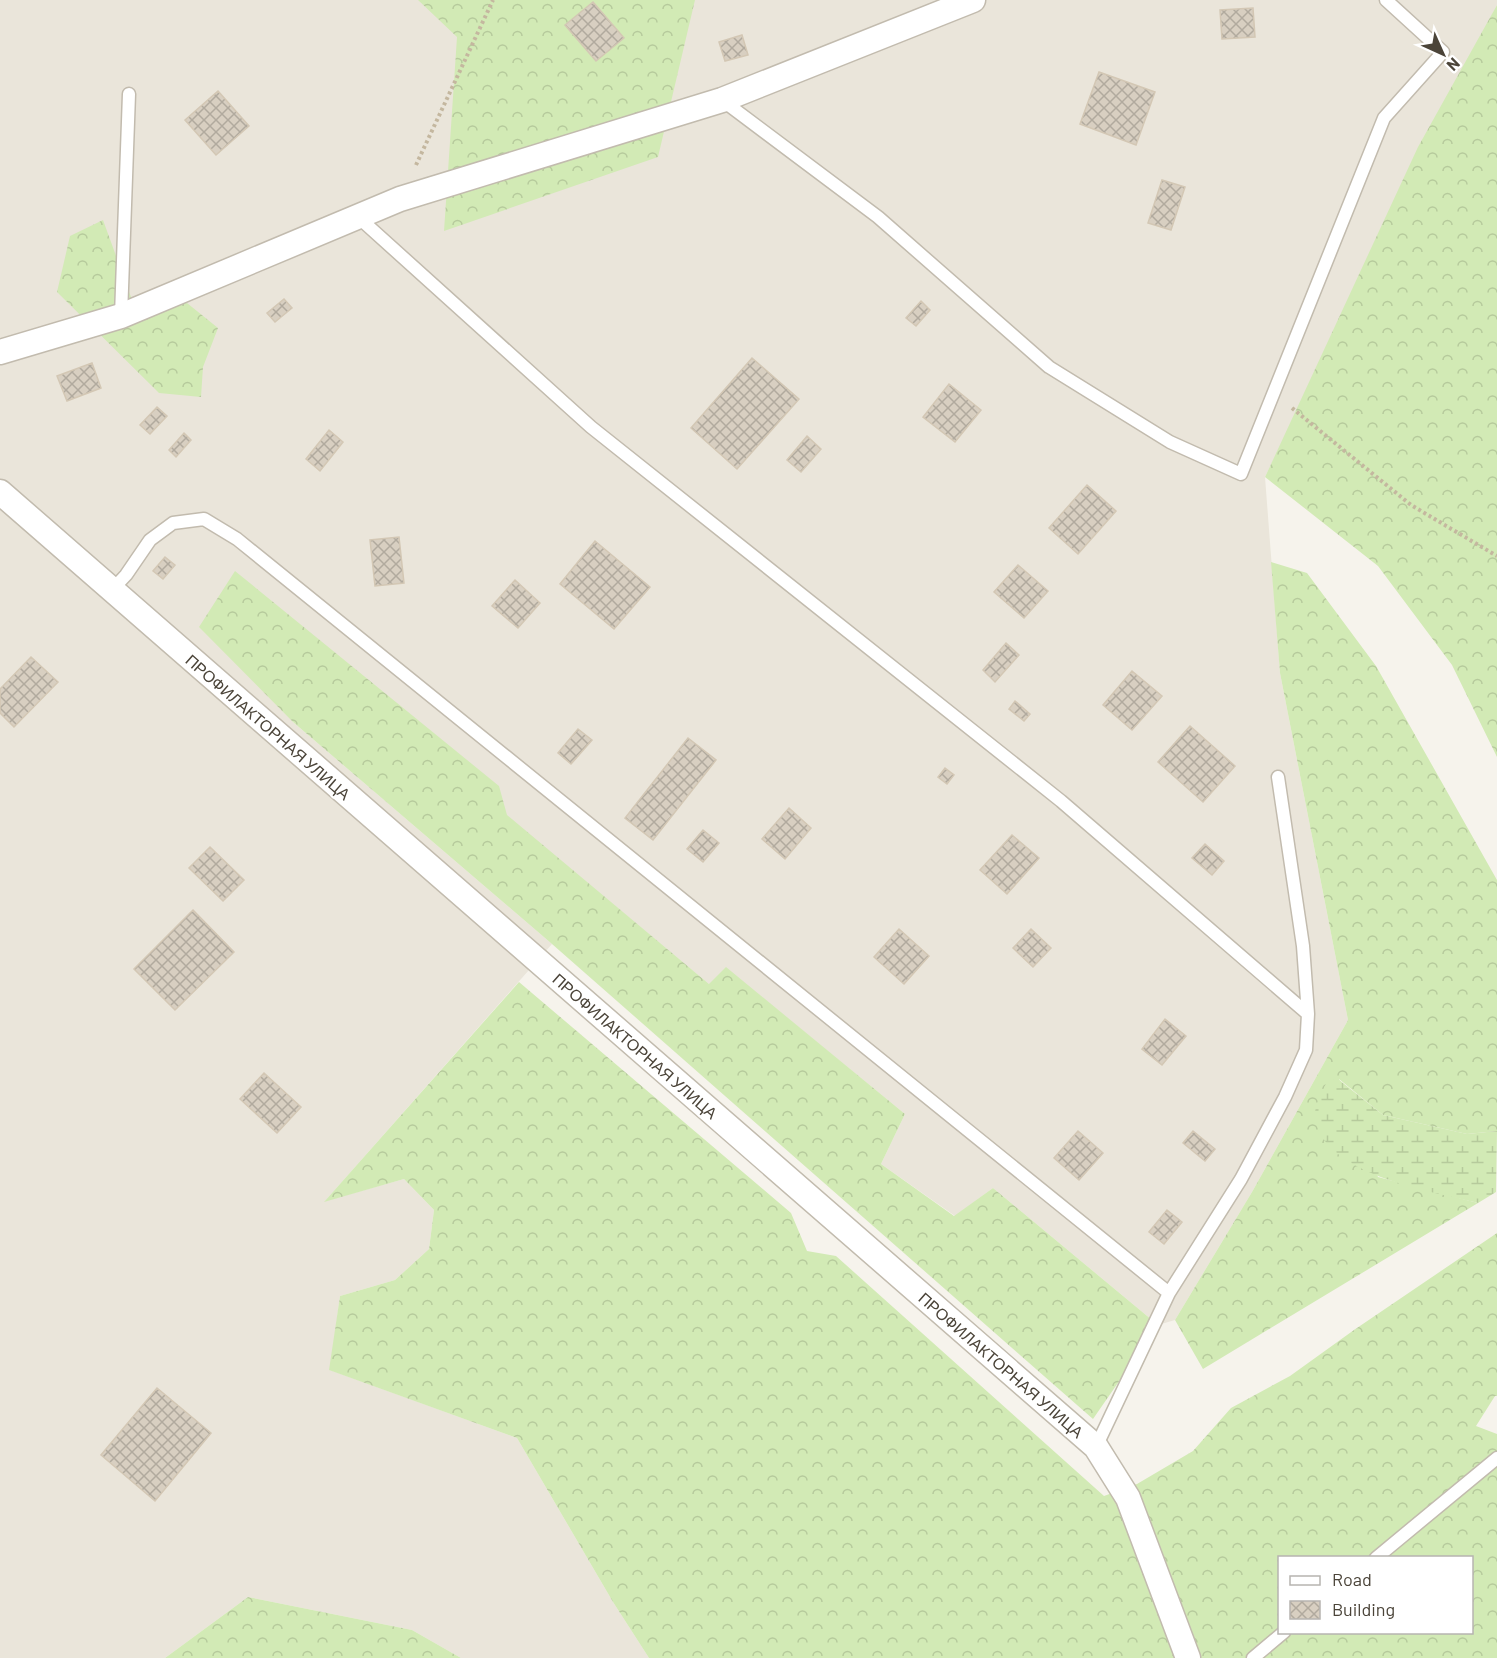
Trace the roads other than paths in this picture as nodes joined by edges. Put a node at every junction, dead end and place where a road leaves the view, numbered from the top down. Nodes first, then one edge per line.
1 (974, 0) edge
2 (1386, 0) edge
3 (129, 94) dead end
4 (722, 100) junction
5 (357, 216) junction
6 (121, 316) junction
7 (0, 352) edge
8 (0, 492) edge
9 (112, 591) junction
10 (1278, 777) dead end
11 (1308, 1014) junction
12 (1168, 1293) junction
13 (1095, 1447) junction
14 (1497, 1458) edge
15 (1377, 1556) edge
16 (1282, 1634) edge
17 (1188, 1658) edge
18 (1253, 1658) edge

1 - 4 street
2 - 4 lane
3 - 6 lane
4 - 5 street
5 - 6 street
5 - 11 lane
6 - 7 street
8 - 9 street, ПРОФИЛАКТОРНАЯ УЛИЦА
9 - 12 lane
9 - 13 street, ПРОФИЛАКТОРНАЯ УЛИЦА
10 - 11 lane
11 - 12 lane
12 - 13 lane
13 - 17 street, ПРОФИЛАКТОРНАЯ УЛИЦА
14 - 15 lane
16 - 18 lane

